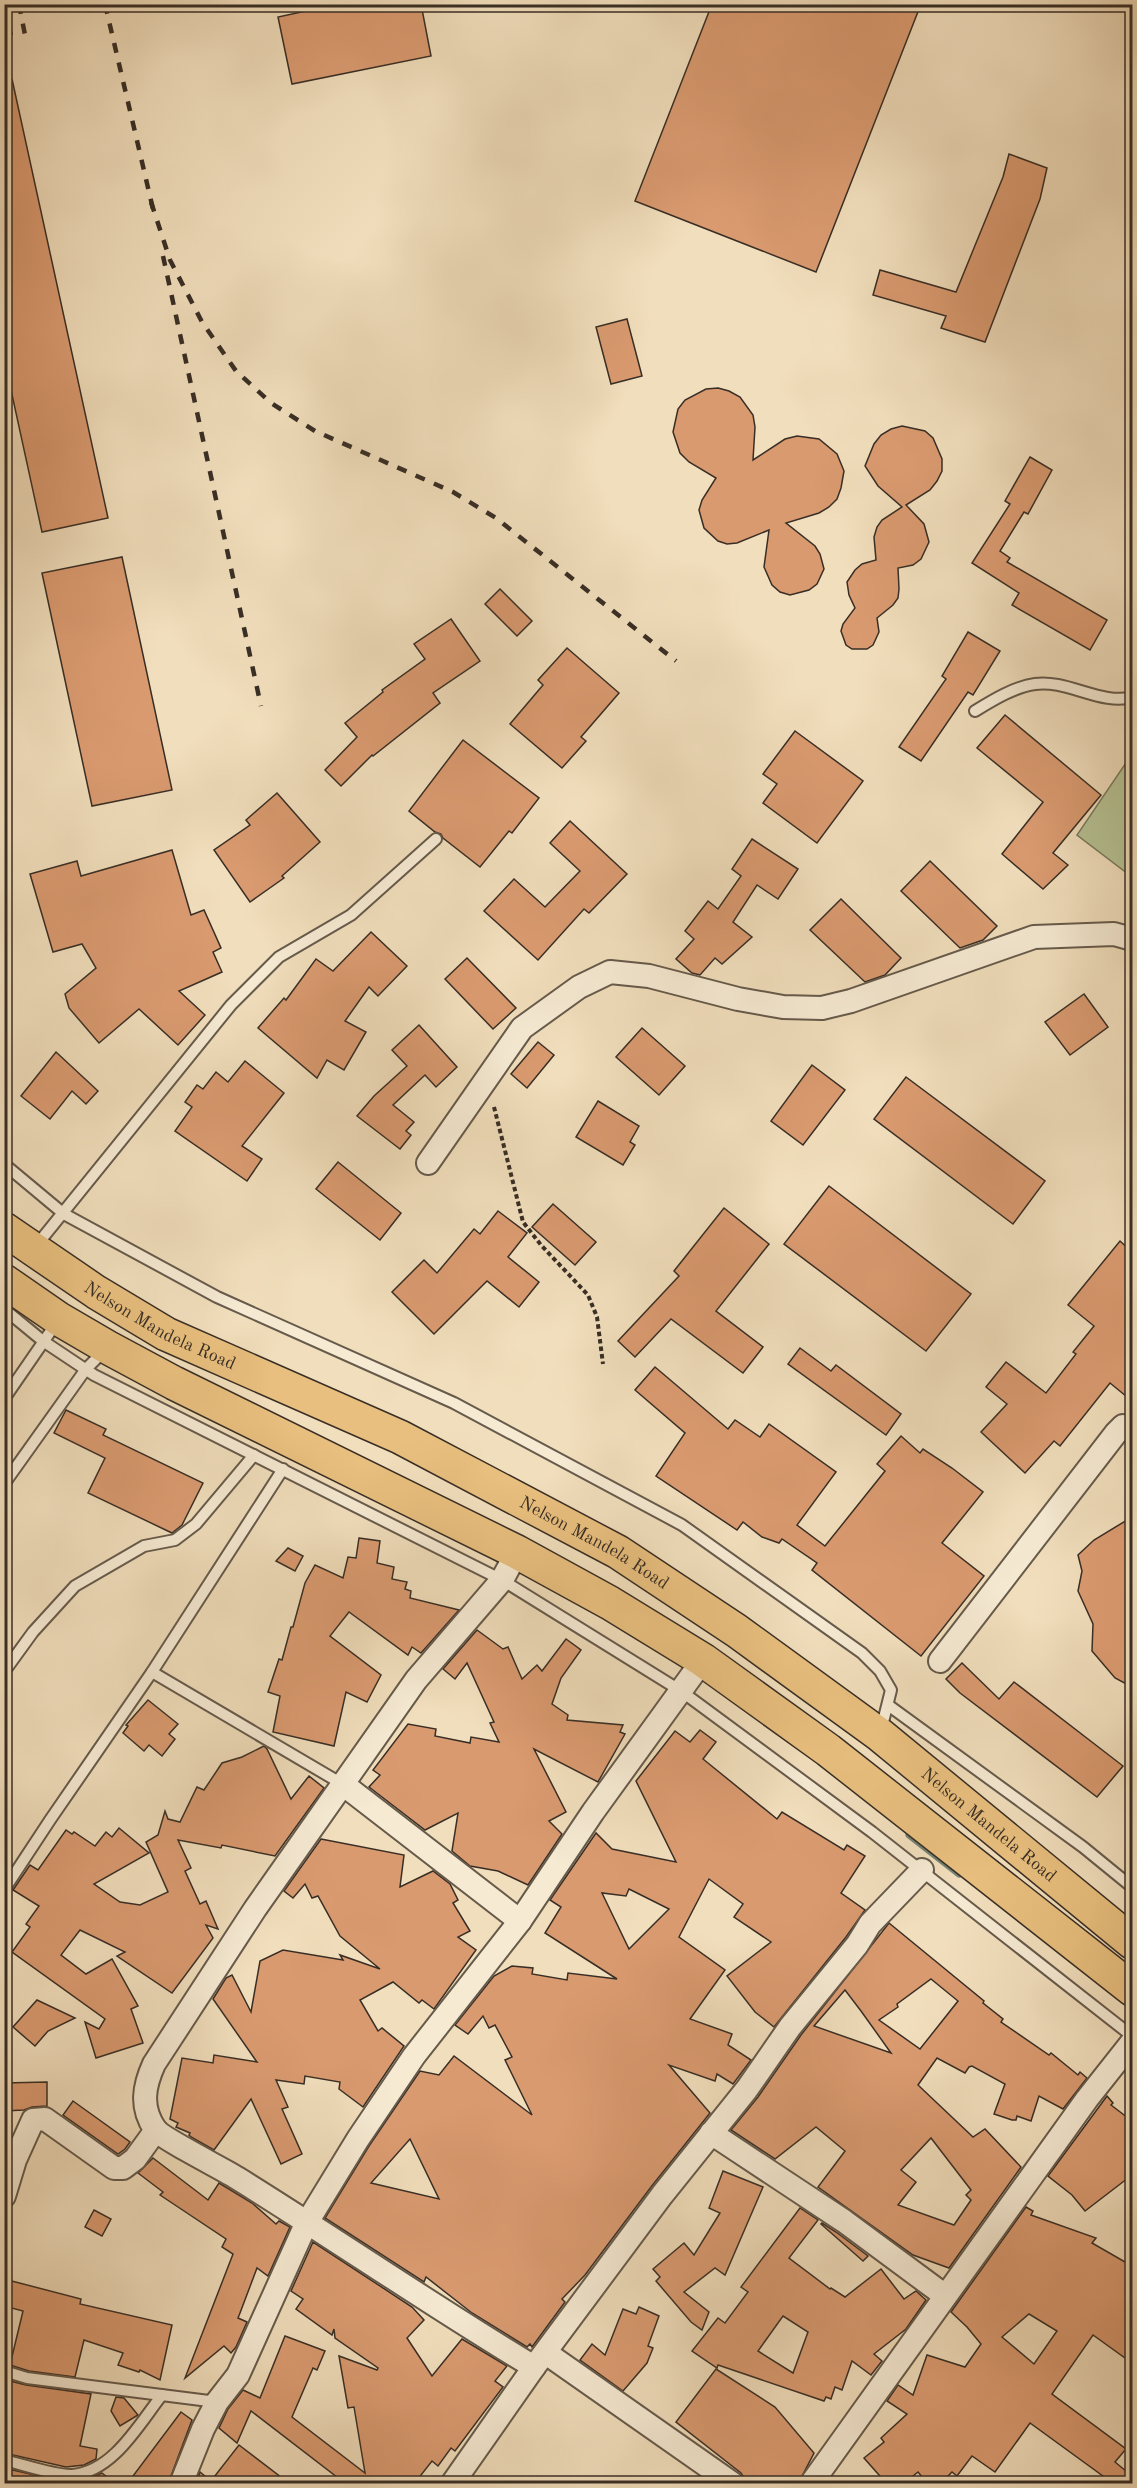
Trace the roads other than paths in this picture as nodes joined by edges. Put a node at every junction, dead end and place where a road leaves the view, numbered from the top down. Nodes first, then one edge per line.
1 (1132, 697) edge
2 (975, 711) dead end
3 (436, 839) dead end
4 (1132, 939) edge
5 (428, 1163) dead end
6 (4, 1164) edge
7 (64, 1214) junction
8 (4, 1229) edge
9 (33, 1250) junction
10 (4, 1281) edge
11 (4, 1309) edge
12 (51, 1330) junction
13 (96, 1358) junction
14 (4, 1399) edge
15 (1132, 1429) edge
16 (254, 1455) junction
17 (283, 1469) junction
18 (4, 1484) edge
19 (510, 1566) junction
20 (703, 1660) junction
21 (940, 1661) dead end
22 (4, 1672) edge
23 (152, 1672) junction
24 (681, 1691) junction
25 (884, 1720) junction
26 (344, 1785) junction
27 (922, 1870) junction
28 (1132, 1887) edge
29 (4, 1890) edge
30 (520, 1921) junction
31 (1132, 1942) edge
32 (1132, 1989) edge
33 (1132, 2036) edge
34 (1132, 2042) edge
35 (156, 2130) junction
36 (711, 2133) junction
37 (4, 2196) edge
38 (306, 2224) junction
39 (944, 2295) junction
40 (540, 2360) junction
41 (4, 2371) edge
42 (162, 2395) junction
43 (218, 2402) junction
44 (4, 2460) edge
45 (181, 2484) edge
46 (452, 2484) edge
47 (733, 2484) edge
48 (811, 2484) edge

1 - 2 lane
3 - 7 lane
4 - 5 street
6 - 7 lane
7 - 9 lane
7 - 25 lane
8 - 9 main road, Nelson Mandela Road
9 - 25 main road, Nelson Mandela Road
10 - 12 main road
11 - 12 lane
12 - 13 main road
12 - 14 lane
13 - 16 lane
13 - 18 lane
13 - 19 main road
15 - 21 street
16 - 17 lane
16 - 22 lane
17 - 19 lane
17 - 23 lane
19 - 20 main road
19 - 24 lane
19 - 26 street
20 - 24 street
20 - 32 main road
23 - 26 lane
23 - 29 lane
24 - 27 lane
24 - 30 street
25 - 28 lane
25 - 31 main road, Nelson Mandela Road
26 - 30 street
26 - 35 street
27 - 33 lane
27 - 36 street
30 - 38 street
34 - 39 street
35 - 37 street
35 - 38 street
36 - 39 street
36 - 40 street
38 - 40 street
38 - 43 street
39 - 48 street
40 - 46 street
40 - 47 street
41 - 42 lane
42 - 43 lane
42 - 44 lane
43 - 45 street

